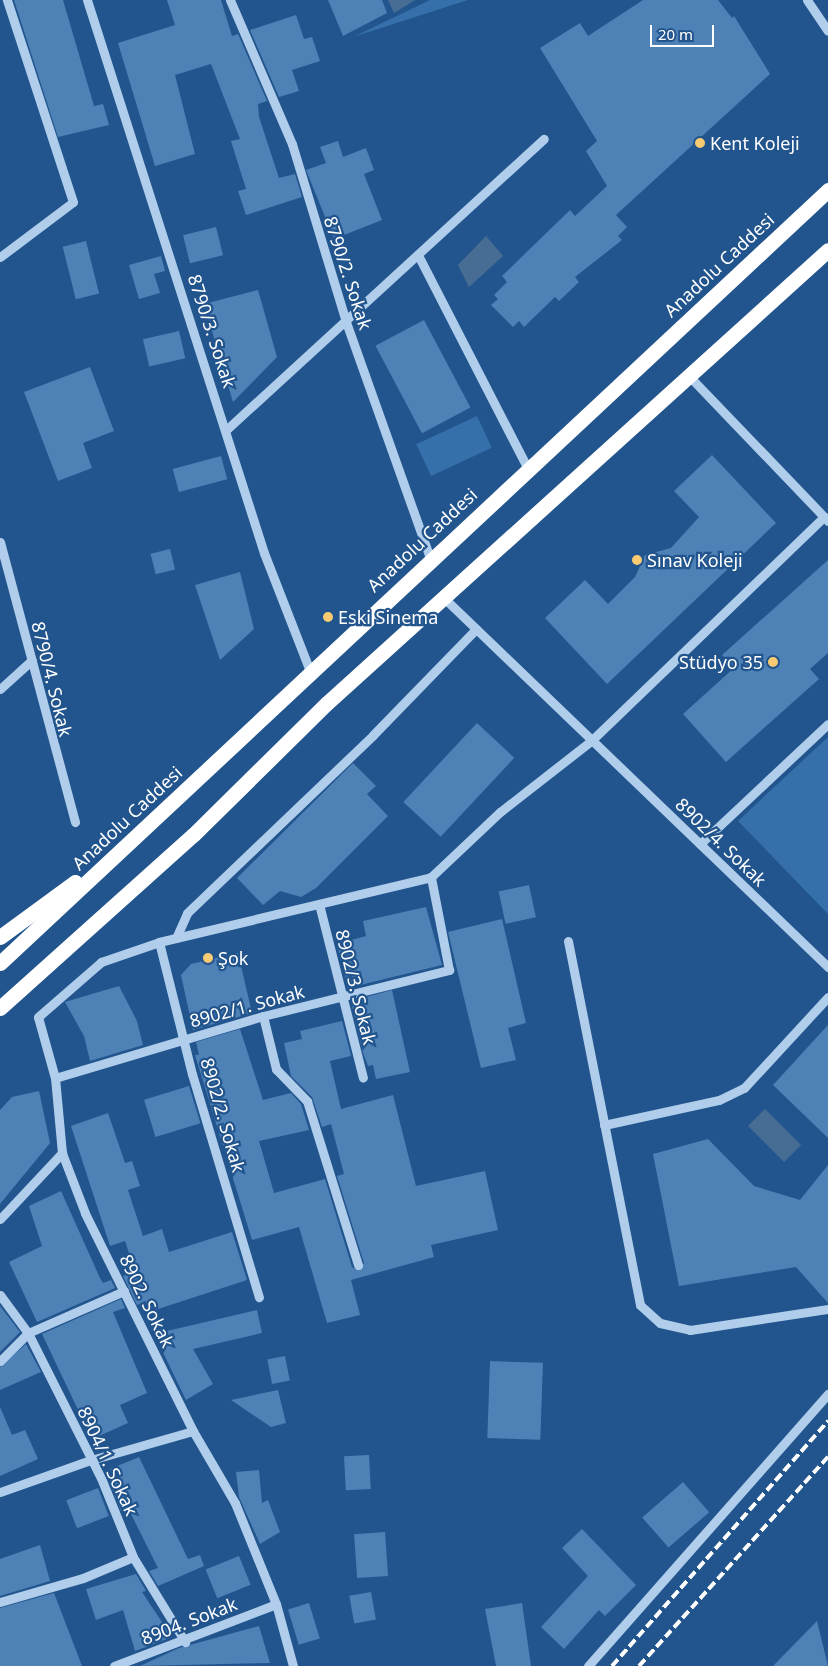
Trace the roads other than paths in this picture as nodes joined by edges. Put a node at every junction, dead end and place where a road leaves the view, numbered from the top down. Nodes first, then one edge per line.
1 (7, 0) edge
2 (87, 0) edge
3 (230, 0) edge
4 (807, 0) edge
5 (828, 31) edge
6 (544, 139) dead end
7 (828, 190) edge
8 (828, 250) edge
9 (418, 255) junction
10 (0, 257) edge
11 (346, 322) junction
12 (689, 376) junction
13 (226, 430) junction
14 (528, 468) junction
15 (826, 519) edge
16 (0, 542) edge
17 (430, 558) junction
18 (444, 598) junction
19 (476, 629) junction
20 (32, 660) junction
21 (310, 671) junction
22 (0, 689) edge
23 (828, 724) edge
24 (592, 740) junction
25 (75, 822) dead end
26 (132, 840) junction
27 (700, 844) junction
28 (431, 877) junction
29 (320, 904) junction
30 (0, 937) edge
31 (176, 938) junction
32 (568, 941) dead end
33 (159, 942) junction
34 (0, 963) edge
35 (828, 967) edge
36 (16, 996) junction
37 (828, 997) edge
38 (340, 998) junction
39 (0, 1008) edge
40 (263, 1016) junction
41 (0, 1020) edge
42 (187, 1039) junction
43 (55, 1078) junction
44 (363, 1078) dead end
45 (604, 1125) junction
46 (62, 1153) junction
47 (0, 1219) edge
48 (358, 1265) dead end
49 (124, 1291) junction
50 (0, 1295) edge
51 (259, 1297) dead end
52 (828, 1309) edge
53 (28, 1333) junction
54 (0, 1361) edge
55 (828, 1394) edge
56 (193, 1431) junction
57 (91, 1460) junction
58 (0, 1492) edge
59 (133, 1556) junction
60 (0, 1602) edge
61 (276, 1604) junction
62 (185, 1642) junction
63 (114, 1666) edge
64 (293, 1666) edge
65 (588, 1666) edge

1 - 10 street
2 - 13 street, 8790/3. Sokak
3 - 11 street, 8790/2. Sokak
4 - 5 street
6 - 9 street
7 - 14 highway, Anadolu Caddesi
8 - 12 highway
9 - 11 street
9 - 14 street
11 - 13 street
11 - 17 street, 8790/2. Sokak
12 - 15 street
12 - 18 highway
13 - 21 street, 8790/3. Sokak
14 - 17 highway, Anadolu Caddesi
15 - 24 street
16 - 20 street, 8790/4. Sokak
17 - 21 highway, Anadolu Caddesi
18 - 19 street, 8902/4. Sokak
18 - 36 highway
19 - 24 street, 8902/4. Sokak
19 - 31 street
20 - 22 street
20 - 25 street, 8790/4. Sokak
21 - 26 highway, Anadolu Caddesi
23 - 27 street
24 - 27 street, 8902/4. Sokak
24 - 28 street
26 - 30 highway
26 - 34 highway, Anadolu Caddesi
27 - 35 street, 8902/4. Sokak
28 - 29 street
28 - 38 street, 8902/1. Sokak
29 - 31 street
29 - 38 street, 8902/3. Sokak
31 - 33 street
32 - 45 street
33 - 42 street, 8902/2. Sokak
33 - 43 street, 8902. Sokak
36 - 39 highway
36 - 41 highway
37 - 45 street
38 - 40 street, 8902/1. Sokak
38 - 44 street, 8902/3. Sokak
40 - 42 street, 8902/1. Sokak
40 - 48 street
42 - 43 street, 8902/1. Sokak
42 - 51 street, 8902/2. Sokak
43 - 46 street, 8902. Sokak
45 - 52 street
46 - 47 street
46 - 49 street, 8902. Sokak
49 - 53 street
49 - 56 street, 8902. Sokak
50 - 53 street, 8904/1. Sokak
53 - 54 street
53 - 57 street, 8904/1. Sokak
55 - 65 street
56 - 57 street
56 - 61 street, 8902. Sokak
57 - 58 street
57 - 59 street, 8904/1. Sokak
59 - 60 street
59 - 62 street, 8904/1. Sokak
61 - 62 street, 8904. Sokak
61 - 64 street, 8902. Sokak
62 - 63 street, 8904. Sokak

